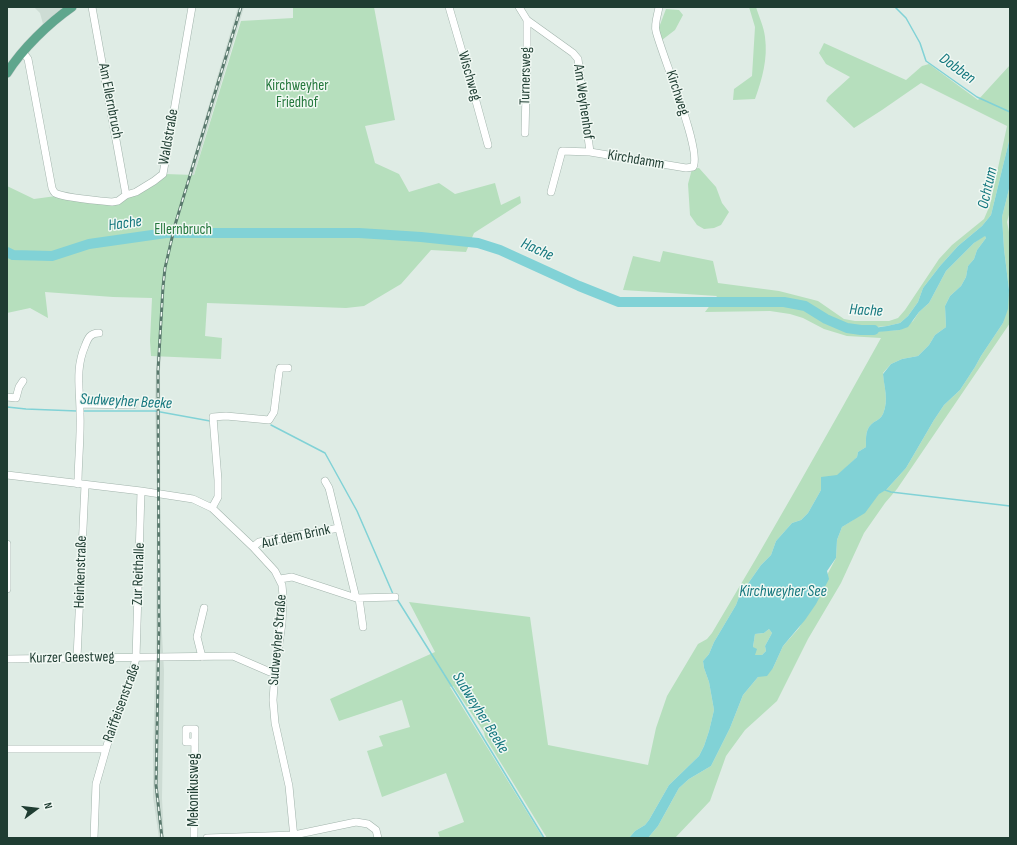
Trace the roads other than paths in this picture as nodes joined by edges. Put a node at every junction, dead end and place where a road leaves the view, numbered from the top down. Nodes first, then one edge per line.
1 (72, 7) edge
2 (92, 7) edge
3 (192, 7) edge
4 (449, 7) edge
5 (519, 7) edge
6 (659, 7) edge
7 (527, 20) junction
8 (23, 52) junction
9 (7, 73) edge
10 (524, 133) dead end
11 (488, 145) dead end
12 (590, 152) junction
13 (681, 168) joint
14 (551, 192) dead end
15 (126, 195) junction
16 (99, 333) dead end
17 (288, 368) dead end
18 (23, 381) dead end
19 (7, 397) edge
20 (80, 404) junction
21 (133, 405) dead end
22 (7, 475) edge
23 (325, 481) dead end
24 (81, 485) junction
25 (141, 491) junction
26 (212, 508) junction
27 (339, 528) junction
28 (7, 544) edge
29 (253, 547) junction
30 (280, 579) junction
31 (7, 589) edge
32 (394, 597) dead end
33 (358, 598) junction
34 (204, 608) dead end
35 (364, 626) dead end
36 (202, 657) junction
37 (77, 658) junction
38 (136, 658) junction
39 (7, 659) edge
40 (275, 672) junction
41 (194, 742) dead end
42 (7, 749) edge
43 (106, 749) junction
44 (294, 837) edge
45 (94, 838) edge
46 (194, 838) edge
47 (208, 838) edge
48 (257, 838) edge
49 (378, 838) edge

1 - 8 main road
2 - 15 street, Am Ellernbruch
3 - 15 street, Waldstraße
4 - 11 street, Wischweg
5 - 7 street, Am Weyhenhof
6 - 13 street, Kirchweg
7 - 10 street, Turnersweg
7 - 12 street, Am Weyhenhof
8 - 9 main road
8 - 15 street, Waldstraße
12 - 13 street, Kirchdamm
12 - 14 street, Kirchdamm
16 - 20 street, Heinkenstraße
17 - 26 street
18 - 19 street
20 - 21 street
20 - 24 street, Heinkenstraße
22 - 24 street, Sudweyher Straße
23 - 27 street, Auf dem Brink
24 - 25 street, Sudweyher Straße
24 - 37 street, Heinkenstraße
25 - 26 street, Sudweyher Straße
25 - 38 street, Zur Reithalle
26 - 29 street, Sudweyher Straße
27 - 29 street, Auf dem Brink
27 - 33 street, Auf dem Brink
28 - 31 street
29 - 30 street, Sudweyher Straße
30 - 33 street
30 - 40 street, Sudweyher Straße
32 - 33 street
33 - 35 street, Auf dem Brink
34 - 36 street
36 - 38 street, Raiffeisenstraße
36 - 40 street, Raiffeisenstraße
37 - 38 street, Kurzer Geestweg
37 - 39 street, Kurzer Geestweg
38 - 43 street, Raiffeisenstraße
40 - 44 street, Sudweyher Straße
41 - 46 street, Mekonikusweg
42 - 43 street
43 - 45 street, Raiffeisenstraße
44 - 48 street
44 - 49 street
47 - 48 street

